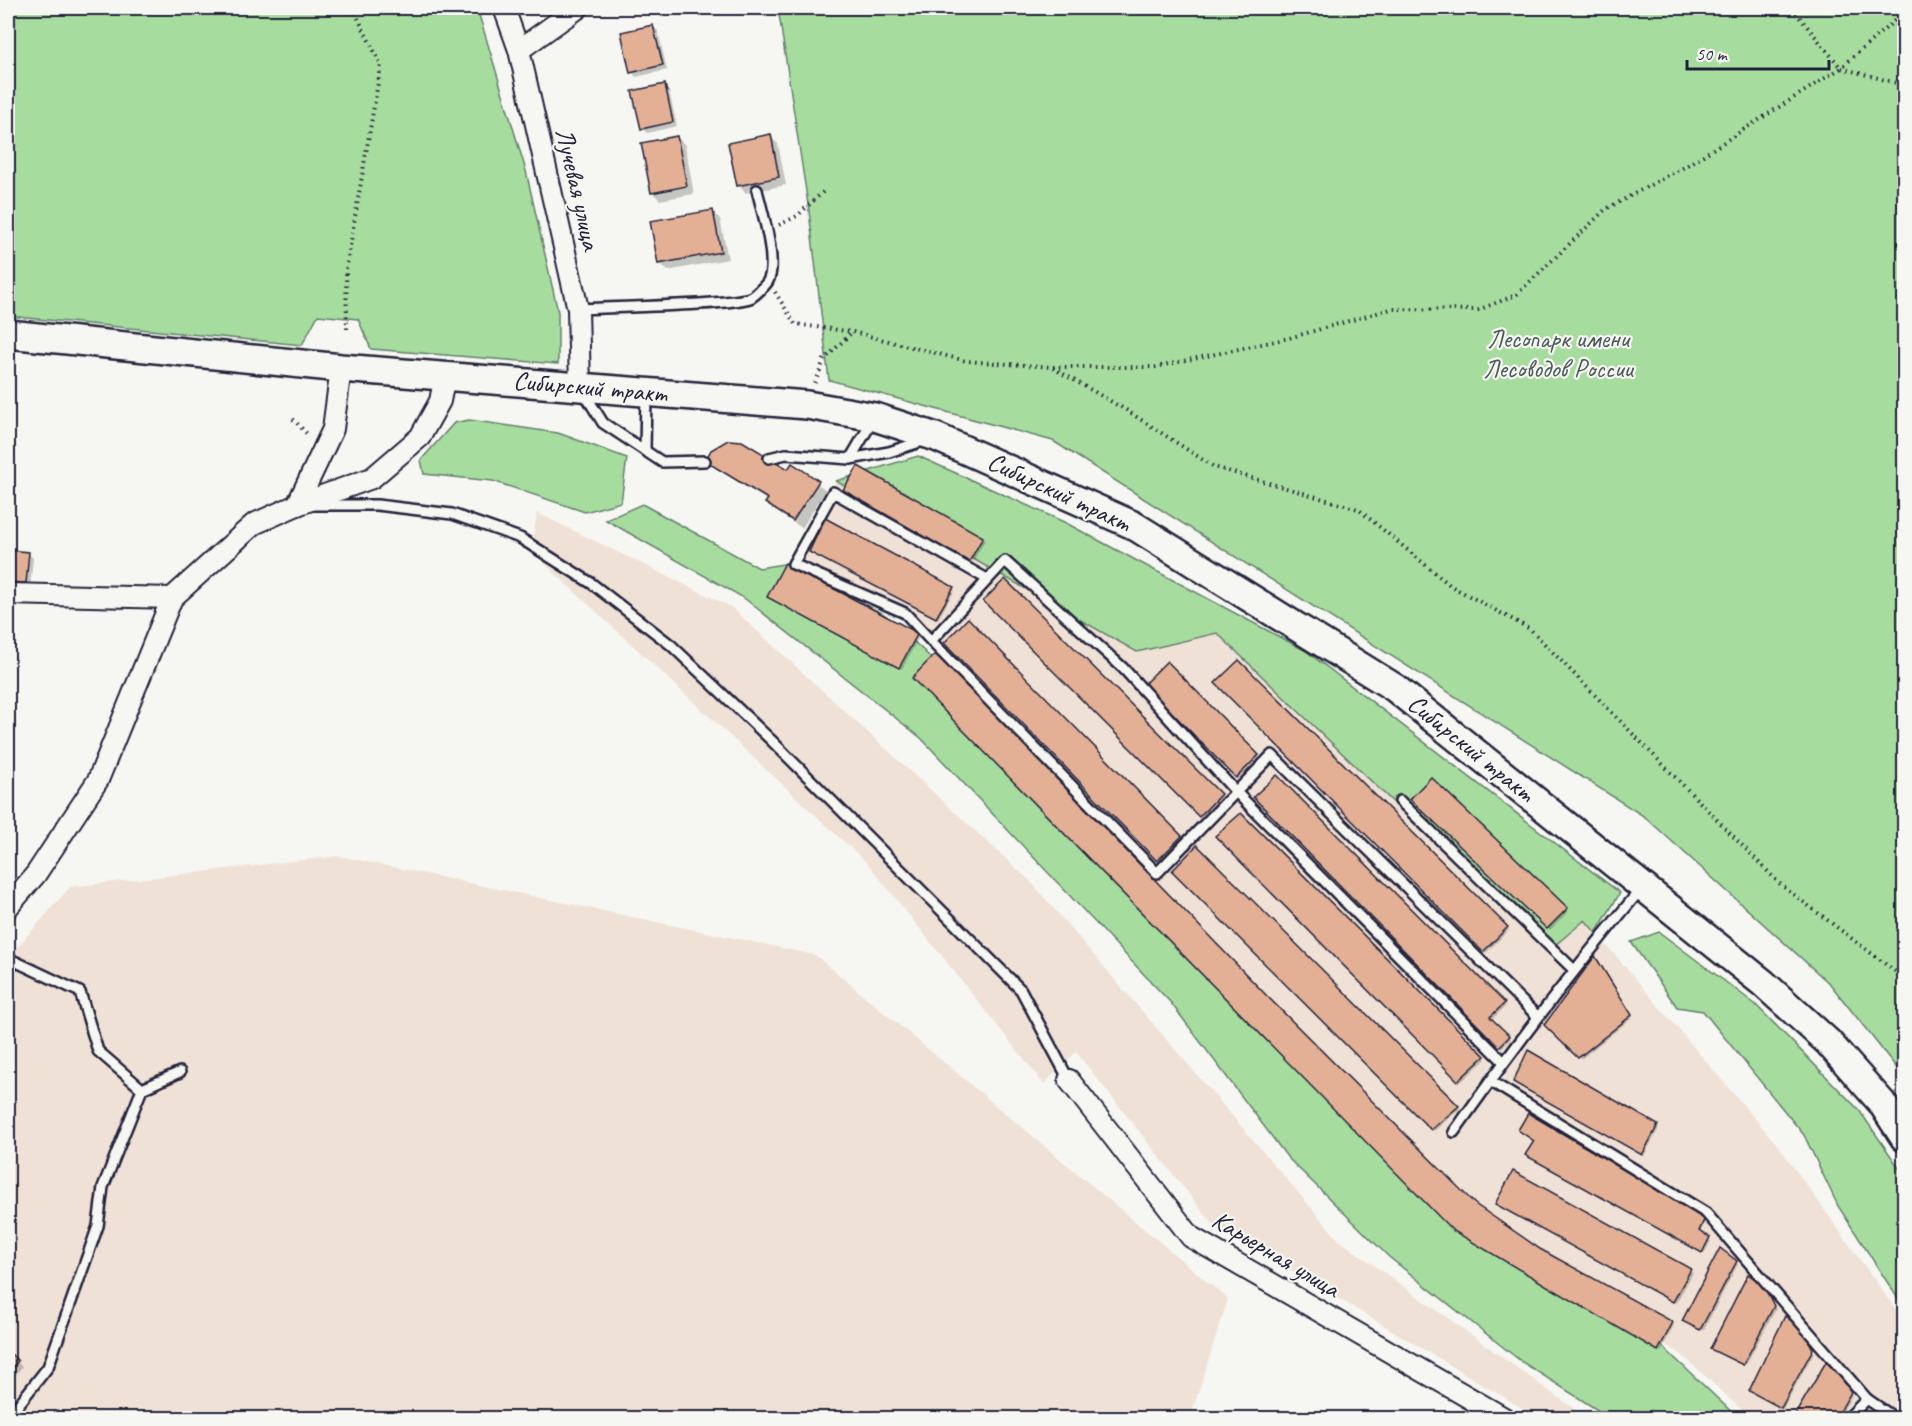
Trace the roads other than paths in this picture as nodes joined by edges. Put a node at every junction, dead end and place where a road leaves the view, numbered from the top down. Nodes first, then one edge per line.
1 (504, 8) edge
2 (578, 8) edge
3 (519, 50) junction
4 (757, 190) dead end
5 (578, 309) junction
6 (8, 334) edge
7 (341, 368) junction
8 (445, 376) junction
9 (580, 387) junction
10 (646, 392) junction
11 (875, 417) junction
12 (936, 437) junction
13 (645, 451) junction
14 (769, 458) dead end
15 (850, 459) junction
16 (705, 460) dead end
17 (297, 505) junction
18 (987, 579) junction
19 (8, 594) edge
20 (172, 597) junction
21 (931, 641) junction
22 (1236, 792) junction
23 (1400, 801) dead end
24 (1643, 887) junction
25 (8, 907) edge
26 (8, 958) edge
27 (1573, 969) junction
28 (1538, 1016) junction
29 (1503, 1061) junction
30 (180, 1072) dead end
31 (1069, 1080) joint
32 (1490, 1081) junction
33 (142, 1089) junction
34 (1454, 1132) dead end
35 (1905, 1137) edge
36 (1866, 1399) junction
37 (8, 1418) edge
38 (1504, 1419) edge
39 (1848, 1419) edge
40 (1895, 1419) edge

1 - 3 street, Лучевая улица
2 - 3 street
3 - 5 street, Лучевая улица
4 - 5 lane
5 - 9 street, Лучевая улица
6 - 7 main road, Сибирский тракт
7 - 8 main road, Сибирский тракт
7 - 17 street
8 - 9 main road, Сибирский тракт
8 - 17 street
9 - 10 main road, Сибирский тракт
9 - 13 lane
10 - 11 main road, Сибирский тракт
10 - 13 lane
11 - 12 main road, Сибирский тракт
11 - 15 lane
12 - 15 lane
12 - 24 main road, Сибирский тракт
13 - 16 lane
14 - 15 lane
17 - 20 street
17 - 31 lane
18 - 21 lane
18 - 21 lane
18 - 22 lane
19 - 20 street
20 - 25 street
21 - 22 lane
22 - 28 lane
22 - 29 lane
23 - 27 lane
24 - 27 lane
24 - 35 main road, Сибирский тракт
26 - 33 lane
27 - 28 lane
28 - 29 lane
29 - 32 lane
30 - 33 lane
31 - 38 street, Карьерная улица
32 - 34 lane
32 - 36 lane
33 - 37 lane
36 - 39 lane
36 - 40 lane

